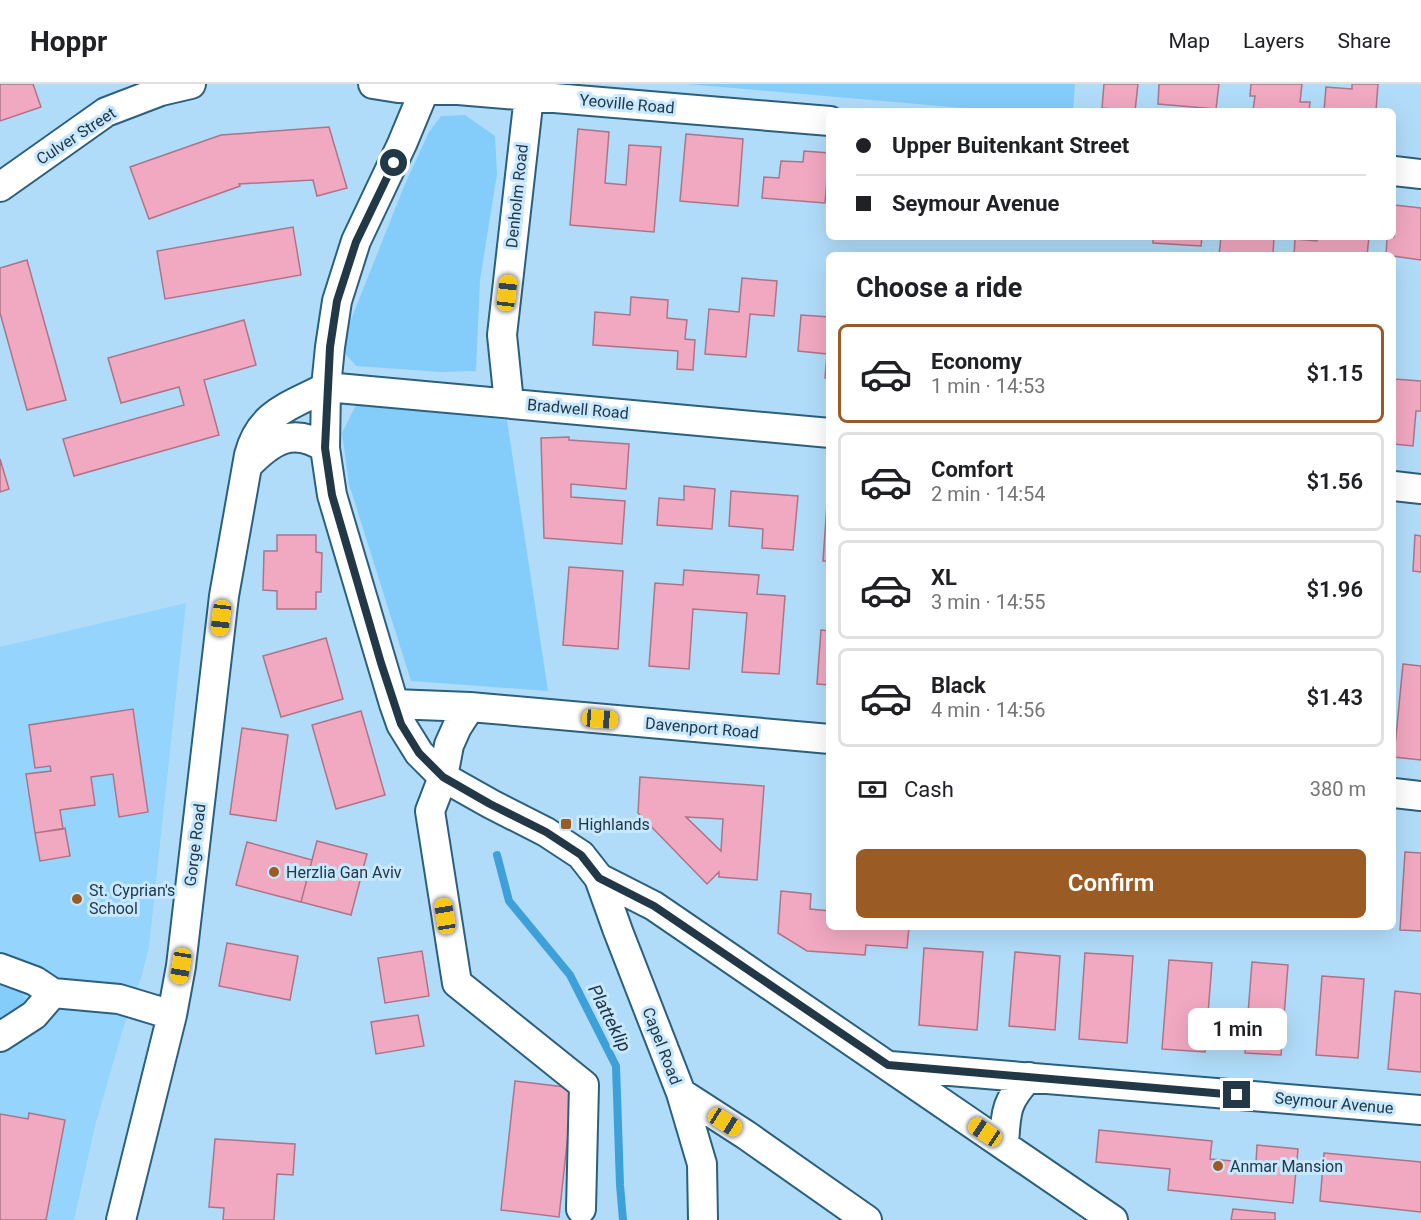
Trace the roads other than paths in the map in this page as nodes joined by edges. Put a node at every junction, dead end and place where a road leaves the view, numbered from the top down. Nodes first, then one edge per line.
1 (191, 84) edge
2 (373, 84) edge
3 (426, 87) edge
4 (529, 96) junction
5 (826, 121) edge
6 (1396, 171) edge
7 (1421, 174) edge
8 (0, 187) edge
9 (326, 387) junction
10 (509, 403) junction
11 (826, 433) edge
12 (325, 448) junction
13 (247, 466) junction
14 (1396, 486) edge
15 (1421, 489) edge
16 (394, 704) junction
17 (470, 707) junction
18 (826, 739) edge
19 (443, 777) junction
20 (1396, 793) edge
21 (1421, 796) edge
22 (599, 878) junction
23 (0, 968) edge
24 (53, 993) junction
25 (172, 1015) junction
26 (0, 1037) edge
27 (888, 1065) junction
28 (1029, 1077) junction
29 (681, 1093) junction
30 (1421, 1110) edge
31 (1004, 1145) junction
32 (581, 1209) dead end
33 (121, 1220) edge
34 (703, 1220) edge
35 (867, 1220) edge
36 (1113, 1220) edge

1 - 8 street, Culver Street
2 - 3 street
3 - 4 street, Yeoville Road
3 - 9 street
4 - 5 street, Yeoville Road
4 - 10 street, Denholm Road
6 - 7 street
9 - 10 street, Bradwell Road
9 - 12 street
9 - 13 street, Gorge Road
10 - 11 street, Bradwell Road
12 - 13 street
12 - 16 street
13 - 25 street, Gorge Road
14 - 15 street
16 - 17 street, Davenport Road
16 - 19 street
17 - 18 street, Davenport Road
17 - 19 street
19 - 22 street
19 - 32 street
20 - 21 street
22 - 27 street
22 - 29 street, Capel Road
23 - 24 street
24 - 25 street
24 - 26 street
25 - 33 street, Gorge Road
27 - 28 street, Seymour Avenue
27 - 31 street
28 - 30 street, Seymour Avenue
28 - 31 street
29 - 34 street, Capel Road
29 - 35 street
31 - 36 street

